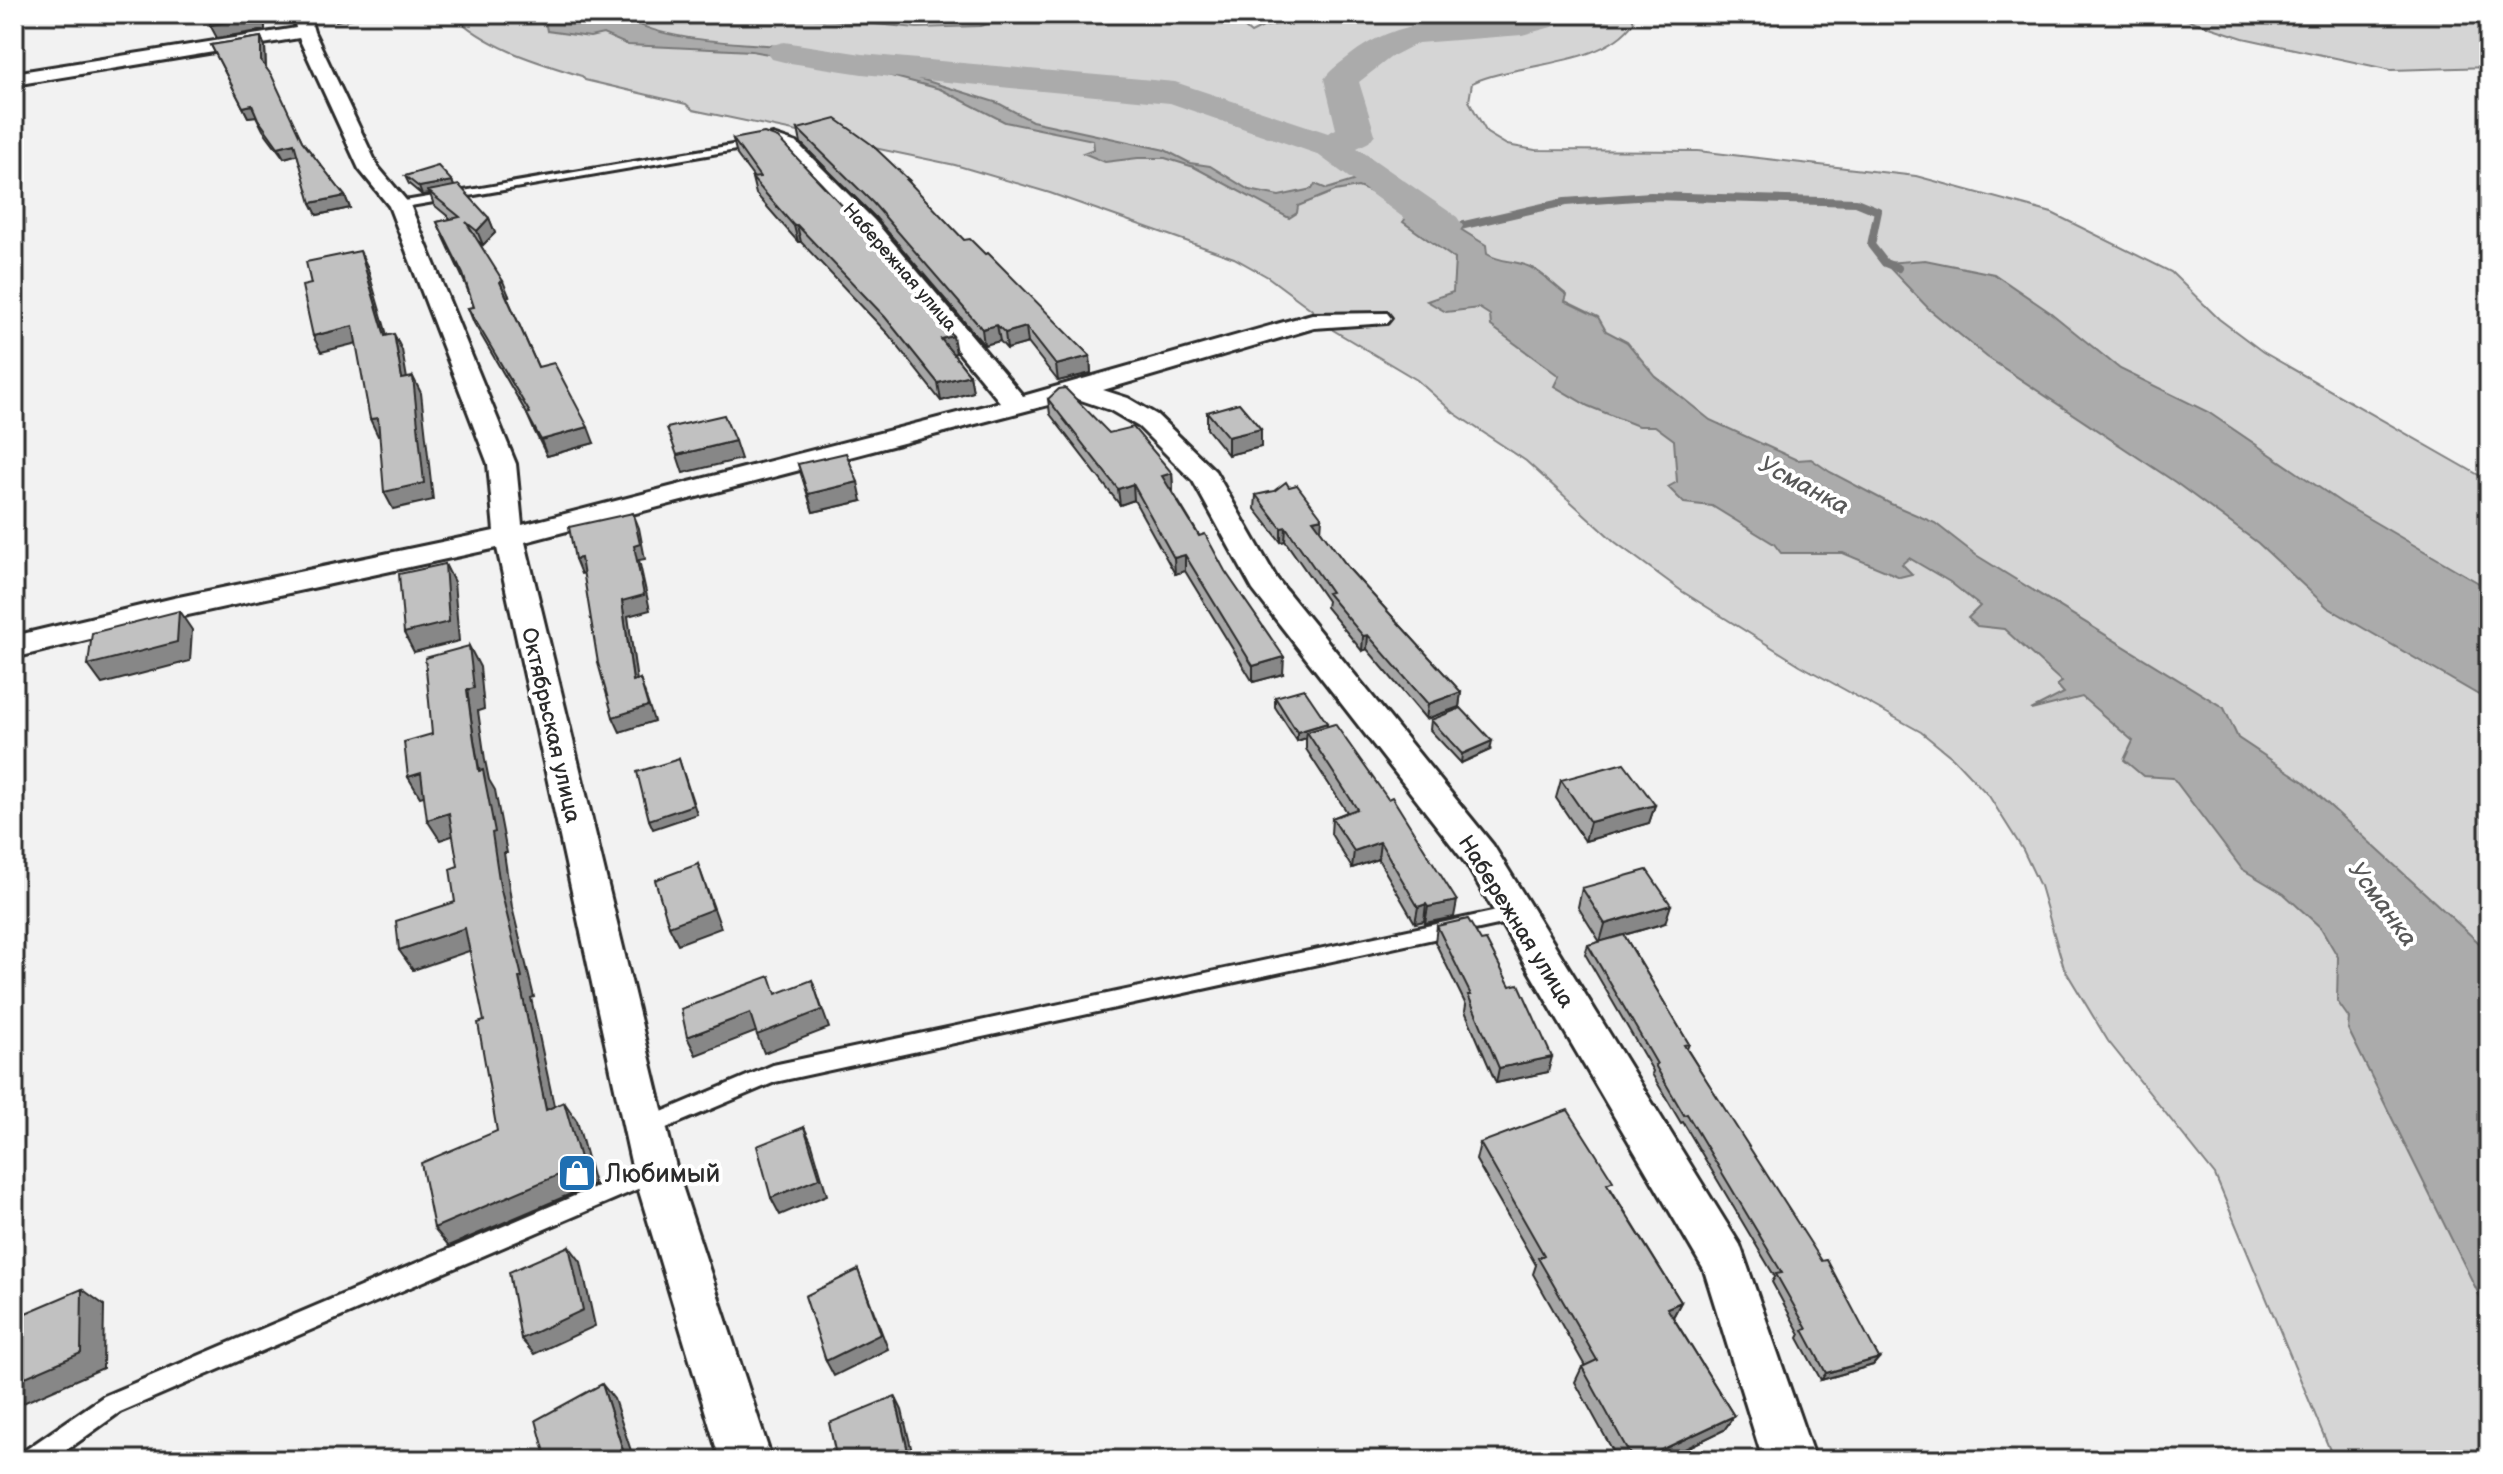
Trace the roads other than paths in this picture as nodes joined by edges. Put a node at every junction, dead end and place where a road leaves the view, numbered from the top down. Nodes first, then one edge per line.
1 (303, 23) edge
2 (14, 79) edge
3 (773, 141) joint
4 (399, 205) junction
5 (1379, 318) dead end
6 (1076, 390) junction
7 (1016, 404) junction
8 (509, 537) junction
9 (14, 647) edge
10 (1516, 914) junction
11 (645, 1128) junction
12 (655, 1171) junction
13 (33, 1460) edge
14 (746, 1460) edge
15 (1789, 1460) edge

1 - 2 street
1 - 4 street, Октябрьская улица
3 - 4 lane
3 - 7 street, Набережная улица
4 - 8 street, Октябрьская улица
5 - 6 street
6 - 7 street
6 - 10 street, Набережная улица
7 - 8 street
8 - 9 street
8 - 11 street, Октябрьская улица
10 - 11 lane
10 - 15 street, Набережная улица
11 - 12 street, Октябрьская улица
12 - 13 lane
12 - 14 street, Октябрьская улица

